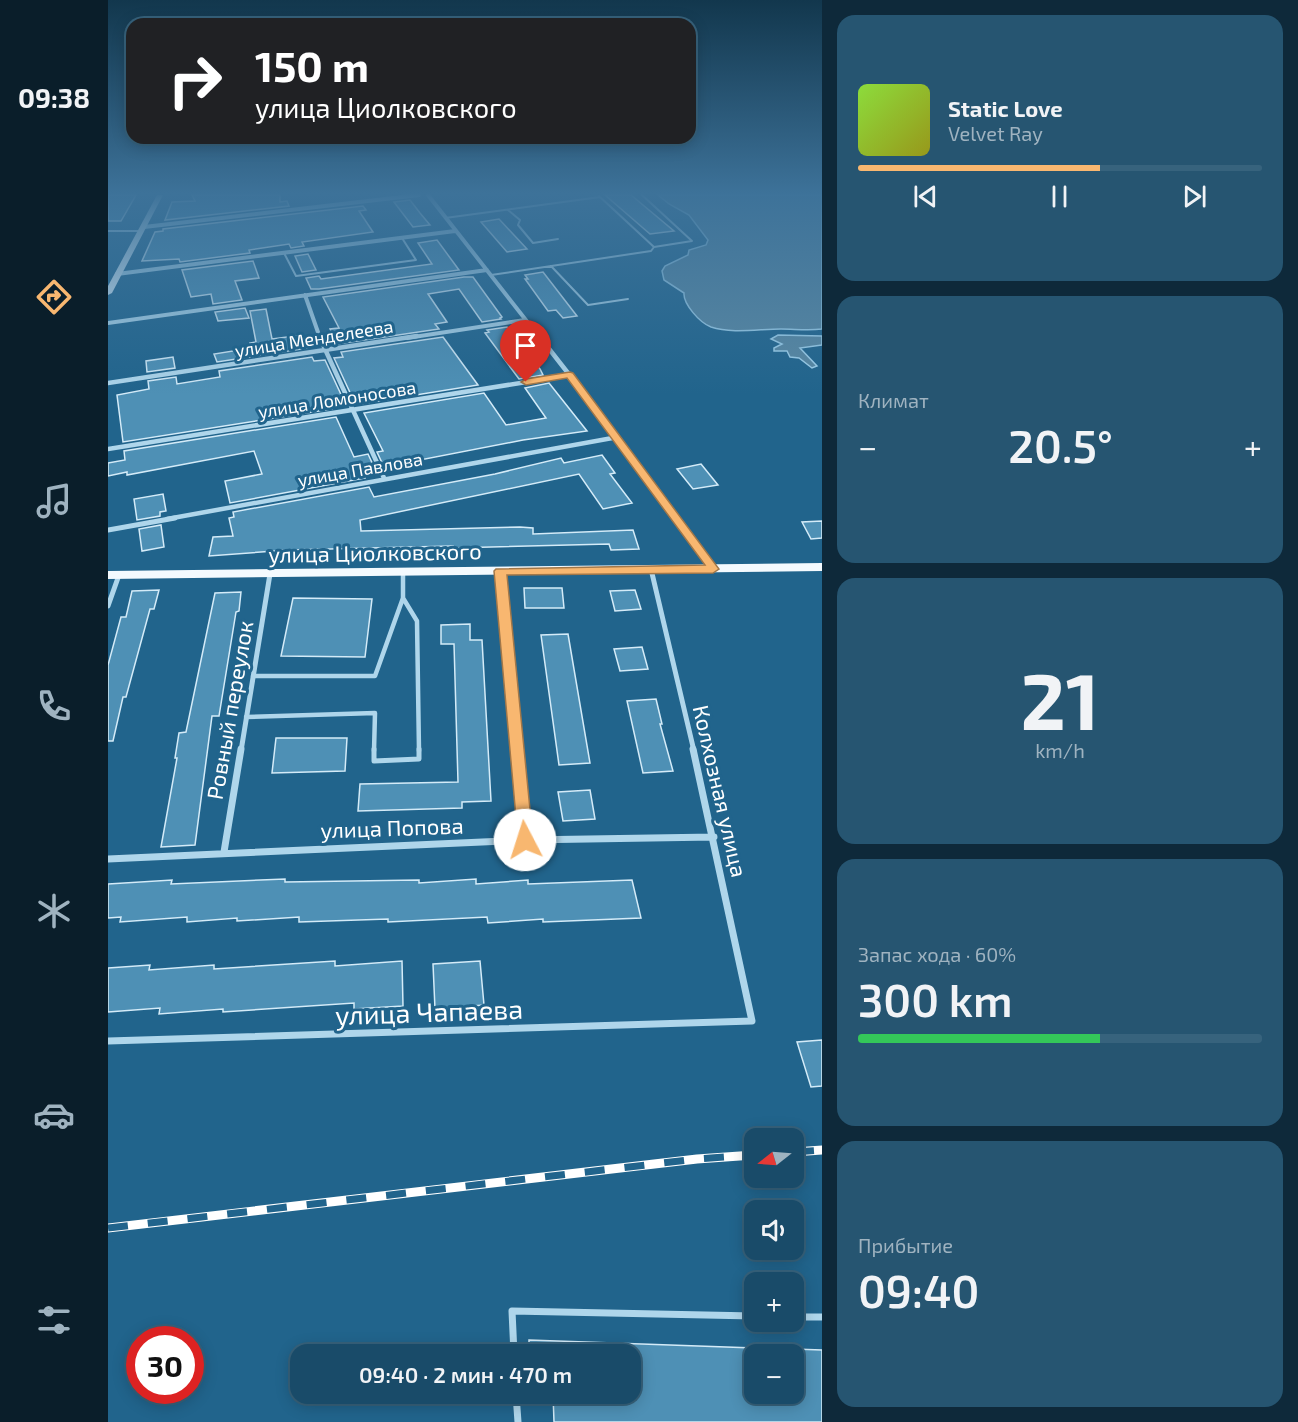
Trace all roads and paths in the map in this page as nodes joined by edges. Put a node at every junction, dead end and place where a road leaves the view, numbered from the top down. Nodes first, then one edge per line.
1 (124, 261) edge
2 (218, 261) edge
3 (288, 261) edge
4 (406, 261) edge
5 (480, 261) edge
6 (582, 261) edge
7 (551, 266) junction
8 (487, 270) junction
9 (117, 274) junction
10 (490, 275) junction
11 (108, 293) edge
12 (305, 295) junction
13 (628, 299) dead end
14 (525, 320) junction
15 (108, 323) edge
16 (324, 351) junction
17 (570, 375) junction
18 (108, 383) edge
19 (352, 410) junction
20 (618, 437) junction
21 (108, 449) edge
22 (384, 478) junction
23 (108, 530) edge
24 (822, 567) edge
25 (651, 569) junction
26 (713, 569) junction
27 (500, 571) junction
28 (403, 573) junction
29 (270, 574) junction
30 (113, 575) edge
31 (403, 598) junction
32 (108, 606) edge
33 (253, 676) junction
34 (246, 717) junction
35 (714, 837) junction
36 (525, 840) junction
37 (224, 852) junction
38 (108, 859) edge
39 (752, 1021) joint
40 (108, 1041) edge
41 (744, 1316) edge
42 (804, 1317) edge
43 (822, 1317) edge
44 (514, 1344) edge
45 (517, 1404) edge
46 (518, 1422) edge

1 - 9 street
2 - 9 street
3 - 4 lane
5 - 8 street
6 - 7 lane
7 - 10 lane
7 - 13 lane
8 - 10 street
8 - 12 street
9 - 11 street
10 - 14 street
12 - 15 street
12 - 16 street
14 - 16 street, улица Менделеева
14 - 17 street
16 - 18 street, улица Менделеева
16 - 19 street
17 - 19 street, улица Ломоносова
17 - 20 street
19 - 21 street, улица Ломоносова
19 - 22 street
20 - 22 street, улица Павлова
20 - 26 street
22 - 23 street, улица Павлова
24 - 26 main road, улица Циолковского
25 - 26 main road, улица Циолковского
25 - 27 main road, улица Циолковского
25 - 35 street, Колхозная улица
27 - 28 main road, улица Циолковского
27 - 36 street
28 - 29 main road, улица Циолковского
28 - 31 lane
29 - 30 main road, улица Циолковского
29 - 33 street, Ровный переулок
30 - 32 street
31 - 33 lane
31 - 34 lane
33 - 34 street, Ровный переулок
34 - 37 street, Ровный переулок
35 - 36 street, улица Попова
35 - 39 street, Колхозная улица
36 - 37 street, улица Попова
37 - 38 street, улица Попова
39 - 40 street, улица Чапаева
41 - 44 lane
42 - 43 lane
45 - 46 lane

